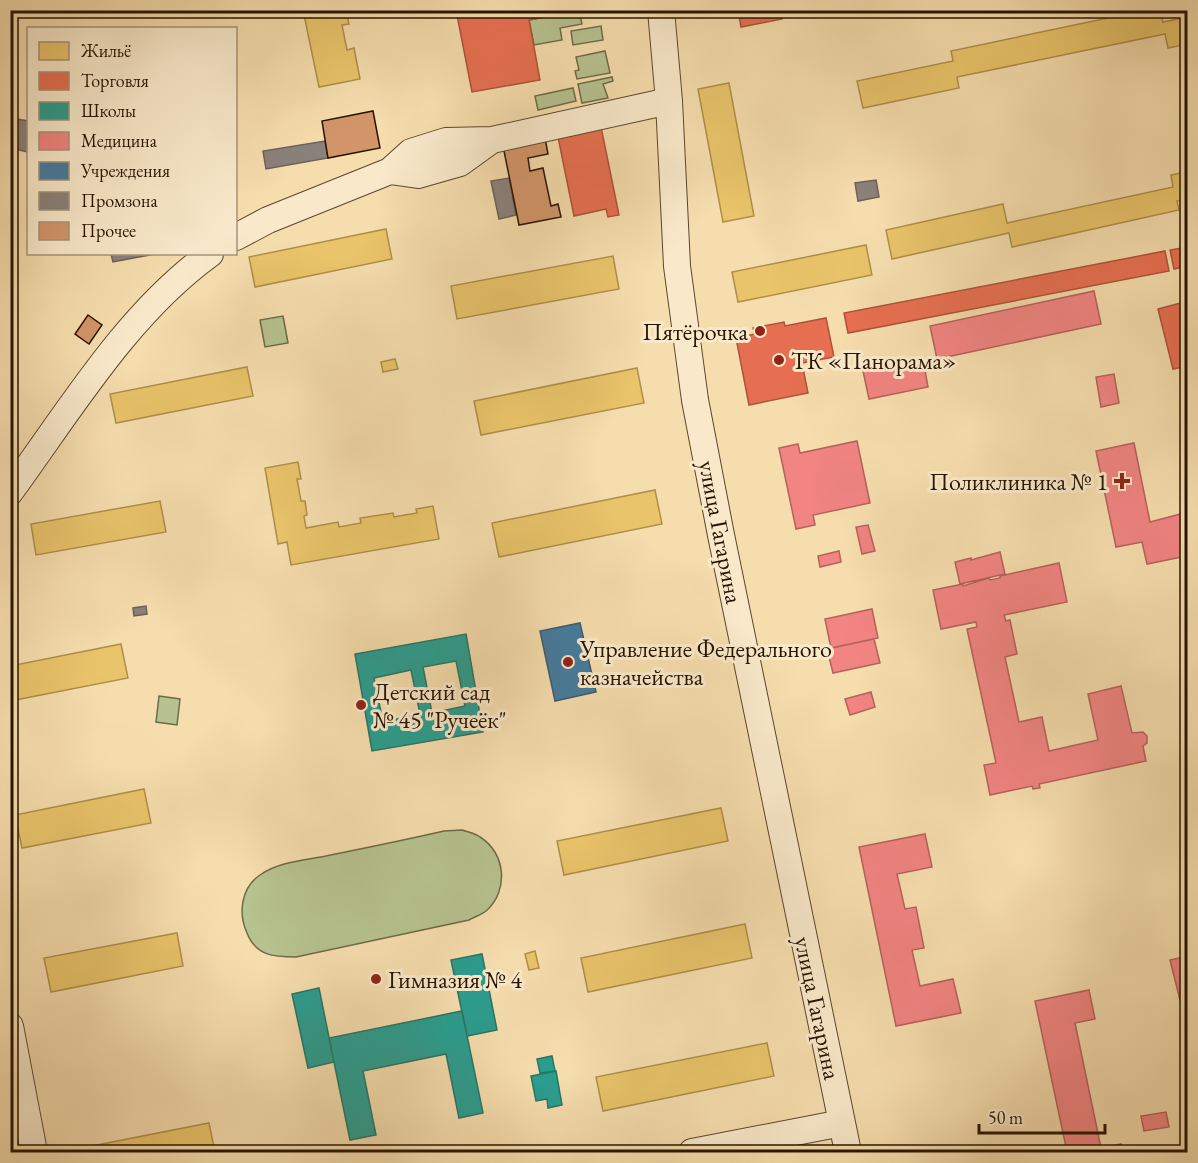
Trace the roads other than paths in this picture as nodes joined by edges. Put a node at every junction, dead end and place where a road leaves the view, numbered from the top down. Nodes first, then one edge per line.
1 (661, 10) edge
2 (669, 101) junction
3 (237, 236) edge
4 (209, 255) edge
5 (10, 492) edge
6 (10, 1026) edge
7 (842, 1122) junction
8 (34, 1152) edge
9 (692, 1152) edge
10 (848, 1152) edge

1 - 2 street, улица Гагарина
2 - 3 street
2 - 7 street, улица Гагарина
4 - 5 street
6 - 8 street
7 - 9 street
7 - 10 street, улица Гагарина

